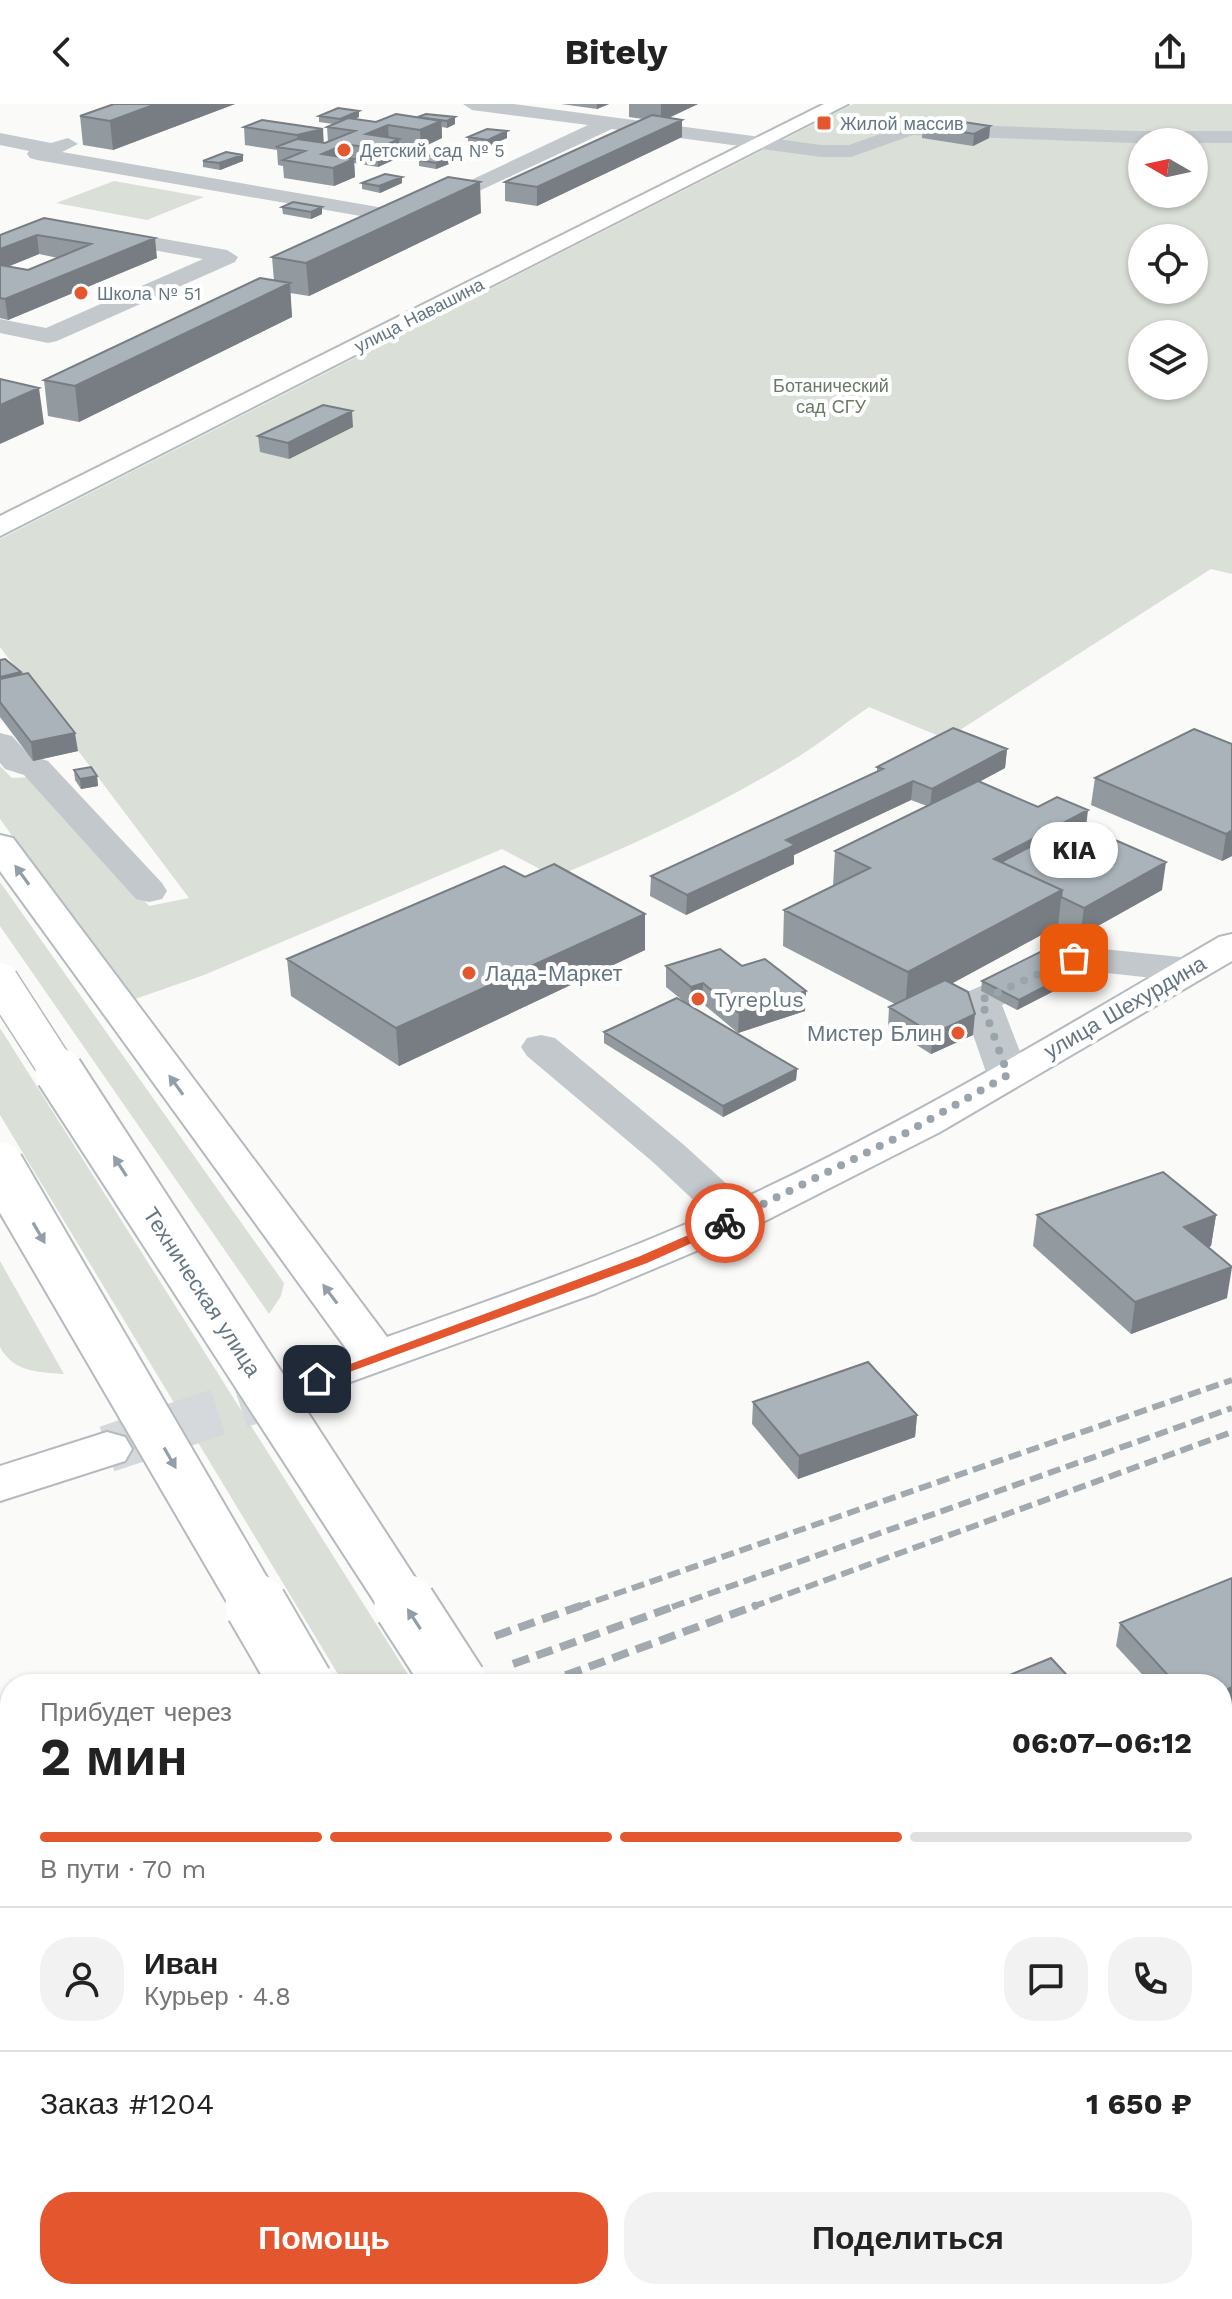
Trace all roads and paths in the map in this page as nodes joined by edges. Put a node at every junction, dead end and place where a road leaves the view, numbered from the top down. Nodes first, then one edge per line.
1 (472, 104) edge
2 (839, 104) edge
3 (608, 123) junction
4 (1232, 137) edge
5 (1208, 138) edge
6 (0, 139) edge
7 (81, 139) edge
8 (1128, 140) edge
9 (761, 143) junction
10 (52, 149) junction
11 (407, 218) junction
12 (378, 232) edge
13 (0, 245) edge
14 (0, 326) edge
15 (0, 527) edge
16 (0, 743) edge
17 (0, 846) edge
18 (149, 891) dead end
19 (1232, 945) edge
20 (1190, 970) junction
21 (0, 981) edge
22 (541, 1047) dead end
23 (1008, 1075) junction
24 (0, 1166) edge
25 (738, 1218) junction
26 (377, 1356) junction
27 (317, 1379) tunnel mouth
28 (107, 1449) tunnel mouth
29 (0, 1484) edge
30 (296, 1674) edge
31 (450, 1674) edge

1 - 3 street
2 - 9 main road, улица Навашина
3 - 9 street
3 - 11 street
4 - 5 street
6 - 10 street
7 - 10 street
8 - 9 street
9 - 15 main road, улица Навашина
10 - 11 street
11 - 12 street
13 - 14 street
16 - 18 street
26 -> 17 main road
19 - 20 main road, улица Шехурдина
20 - 23 main road, улица Шехурдина
20 - 23 street
31 -> 21 main road, Техническая улица, bridge
22 - 25 street
23 - 25 main road, улица Шехурдина
24 -> 30 main road, bridge
25 - 26 main road, улица Шехурдина
26 - 27 main road, улица Шехурдина
28 - 29 main road

